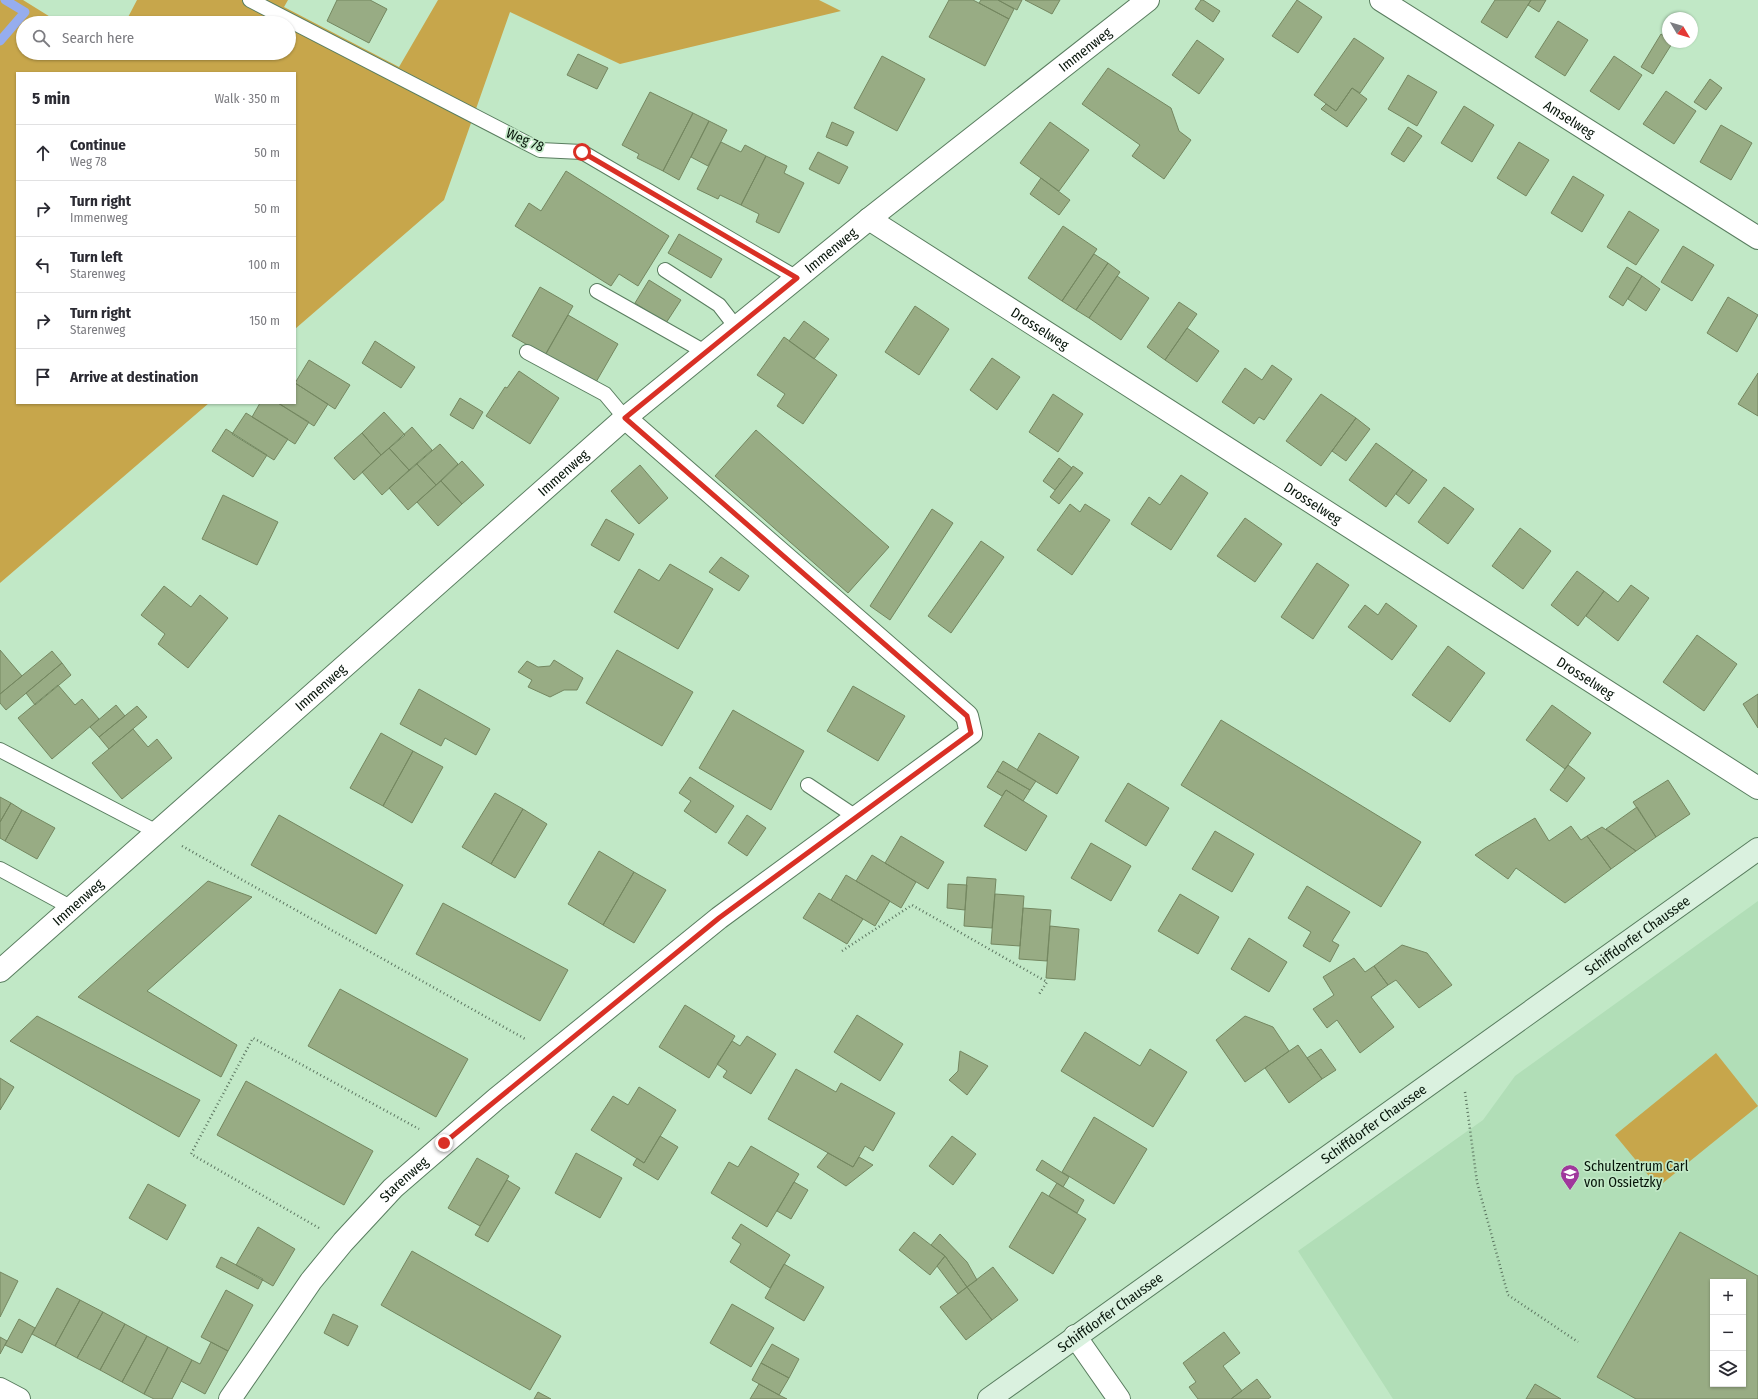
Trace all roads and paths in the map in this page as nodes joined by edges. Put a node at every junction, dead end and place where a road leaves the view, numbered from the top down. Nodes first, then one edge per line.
1 (250, 0) edge
2 (1148, 0) edge
3 (1381, 0) edge
4 (281, 16) edge
5 (296, 24) edge
6 (869, 219) junction
7 (1758, 238) edge
8 (665, 270) dead end
9 (797, 278) junction
10 (598, 290) dead end
11 (736, 328) junction
12 (527, 352) dead end
13 (705, 352) junction
14 (625, 418) junction
15 (0, 750) edge
16 (808, 785) dead end
17 (1758, 788) edge
18 (856, 817) junction
19 (157, 832) junction
20 (1758, 849) edge
21 (0, 869) edge
22 (72, 908) junction
23 (842, 951) dead end
24 (0, 971) edge
25 (1038, 996) dead end
26 (551, 1054) junction
27 (1461, 1061) junction
28 (444, 1143) junction
29 (343, 1242) junction
30 (1076, 1336) junction
31 (1578, 1342) dead end
32 (0, 1389) edge
33 (19, 1399) edge
34 (230, 1399) edge
35 (989, 1399) edge
36 (1119, 1399) edge

1 - 4 lane, Weg 78
2 - 6 street, Immenweg
3 - 7 street, Amselweg
5 - 9 lane, Weg 78
6 - 9 street, Immenweg
6 - 17 street, Drosselweg
8 - 11 lane
9 - 11 street, Immenweg
10 - 13 lane
11 - 13 street, Immenweg
12 - 14 lane
13 - 14 street, Immenweg
14 - 18 street, Starenweg
14 - 19 street, Immenweg
15 - 19 lane
16 - 18 lane
18 - 26 street, Starenweg
19 - 22 street, Immenweg
19 - 26 path
20 - 27 main road, Schiffdorfer Chaussee
21 - 22 lane
22 - 24 street, Immenweg
23 - 25 path
26 - 28 street, Starenweg
27 - 30 main road, Schiffdorfer Chaussee
27 - 31 path
28 - 29 street, Starenweg
28 - 29 path
29 - 34 street, Starenweg
30 - 35 main road, Schiffdorfer Chaussee
30 - 36 street
32 - 33 street

